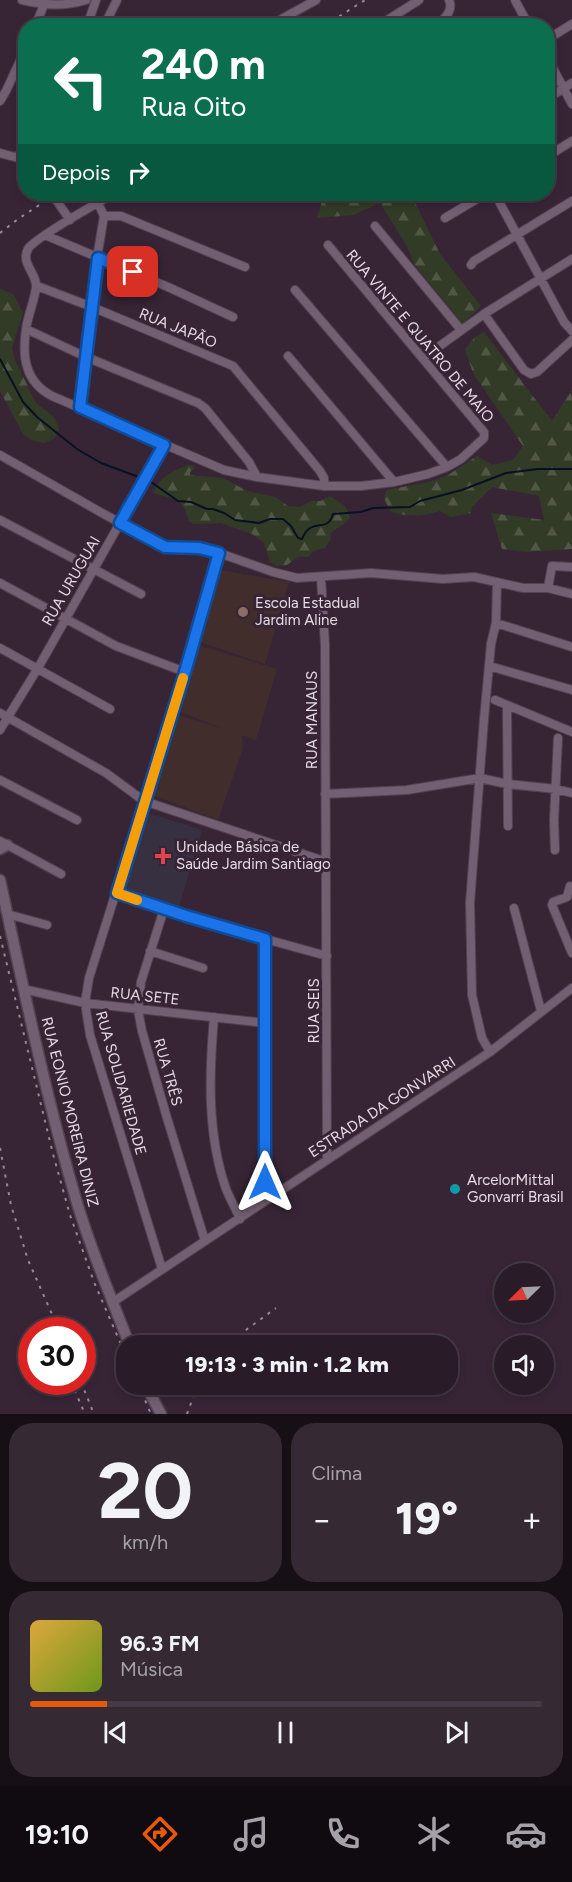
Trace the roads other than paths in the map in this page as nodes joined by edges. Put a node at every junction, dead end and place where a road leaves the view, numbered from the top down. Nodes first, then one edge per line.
1 (21, 0) edge
2 (86, 0) edge
3 (96, 0) edge
4 (117, 0) edge
5 (316, 0) edge
6 (419, 0) edge
7 (449, 0) edge
8 (515, 0) edge
9 (74, 2) edge
10 (44, 5) junction
11 (38, 18) edge
12 (90, 18) edge
13 (108, 18) edge
14 (283, 18) edge
15 (391, 18) edge
16 (444, 18) edge
17 (525, 18) edge
18 (572, 24) edge
19 (555, 35) edge
20 (18, 65) edge
21 (555, 72) edge
22 (572, 83) edge
23 (564, 88) junction
24 (555, 94) edge
25 (0, 101) edge
26 (572, 104) edge
27 (572, 141) edge
28 (555, 152) edge
29 (0, 153) edge
30 (18, 158) edge
31 (57, 201) edge
32 (101, 201) edge
33 (473, 201) edge
34 (499, 201) edge
35 (572, 201) edge
36 (98, 203) junction
37 (104, 216) junction
38 (445, 218) dead end
39 (70, 220) junction
40 (375, 226) dead end
41 (517, 234) junction
42 (45, 235) junction
43 (328, 245) dead end
44 (98, 258) junction
45 (572, 259) edge
46 (471, 265) dead end
47 (245, 267) dead end
48 (541, 278) junction
49 (36, 286) junction
50 (295, 290) dead end
51 (92, 307) junction
52 (484, 314) junction
53 (233, 318) dead end
54 (26, 329) junction
55 (461, 330) junction
56 (572, 331) edge
57 (572, 340) edge
58 (288, 356) dead end
59 (86, 357) junction
60 (423, 358) junction
61 (80, 407) junction
62 (164, 445) junction
63 (0, 455) edge
64 (447, 467) junction
65 (257, 477) junction
66 (394, 482) junction
67 (324, 486) junction
68 (0, 520) edge
69 (120, 523) junction
70 (219, 553) junction
71 (572, 567) edge
72 (94, 570) junction
73 (321, 577) junction
74 (497, 582) junction
75 (0, 584) edge
76 (548, 588) junction
77 (141, 594) dead end
78 (572, 594) edge
79 (65, 619) junction
80 (495, 623) junction
81 (572, 647) edge
82 (0, 648) edge
83 (489, 666) junction
84 (38, 668) junction
85 (185, 672) junction
86 (572, 690) edge
87 (495, 700) dead end
88 (507, 705) junction
89 (110, 709) dead end
90 (0, 712) edge
91 (8, 717) junction
92 (0, 729) edge
93 (572, 732) edge
94 (558, 738) dead end
95 (480, 778) junction
96 (0, 780) edge
97 (507, 784) junction
98 (556, 789) junction
99 (572, 793) edge
100 (325, 795) junction
101 (144, 801) junction
102 (77, 820) dead end
103 (508, 826) dead end
104 (2, 845) edge
105 (555, 850) dead end
106 (327, 862) junction
107 (61, 874) dead end
108 (0, 880) edge
109 (570, 886) dead end
110 (117, 893) junction
111 (514, 908) dead end
112 (164, 909) junction
113 (7, 914) junction
114 (47, 925) dead end
115 (265, 939) junction
116 (150, 951) junction
117 (572, 953) edge
118 (327, 956) junction
119 (202, 968) dead end
120 (572, 987) edge
121 (23, 989) junction
122 (85, 1003) junction
123 (138, 1010) junction
124 (541, 1011) junction
125 (214, 1017) junction
126 (265, 1023) junction
127 (490, 1052) junction
128 (327, 1159) junction
129 (271, 1196) junction
130 (240, 1219) junction
131 (205, 1241) junction
132 (162, 1269) junction
133 (113, 1302) junction
134 (126, 1335) edge
135 (151, 1395) edge
136 (161, 1414) edge

1 - 10 street
2 - 9 street
3 - 12 street
4 - 13 street
5 - 14 street
6 - 15 street
7 - 16 street
8 - 17 street
9 - 10 street
10 - 11 street
18 - 19 street
20 - 25 street
21 - 23 street
22 - 23 street
23 - 24 street
23 - 26 street
27 - 28 street
29 - 30 street
31 - 39 street
32 - 36 street
33 - 38 street
34 - 41 street
35 - 41 street
36 - 37 street
36 - 39 street
37 - 44 street
37 - 47 street
39 - 42 street
40 - 55 street
41 - 46 street
41 - 48 street
42 - 44 street
42 - 49 street
43 - 60 street, RUA VINTE E QUATRO DE MAIO
44 - 51 street
44 - 53 street
45 - 48 street
48 - 52 street
48 - 56 street
49 - 51 street, RUA JAPÃO
49 - 54 street
50 - 64 street
51 - 59 street
51 - 67 street, RUA JAPÃO
52 - 55 street
52 - 57 street
54 - 59 street
54 - 61 street
55 - 60 street
58 - 66 street
59 - 61 street
59 - 65 street
60 - 64 street, RUA VINTE E QUATRO DE MAIO
61 - 62 street
62 - 65 street
62 - 69 street, RUA URUGUAI
63 - 69 street
64 - 66 street
65 - 67 street
66 - 67 street
68 - 72 street
69 - 70 street
69 - 72 street, RUA URUGUAI
70 - 73 street
70 - 85 street, RUA SOLIDARIEDADE
71 - 76 street
72 - 77 street
72 - 79 street, RUA URUGUAI
73 - 74 street
73 - 100 street, RUA MANAUS
74 - 76 street
74 - 80 street
75 - 79 street
76 - 78 street
79 - 84 street, RUA URUGUAI
79 - 85 street
80 - 81 street
80 - 83 street
82 - 84 street
83 - 86 street
83 - 95 street
84 - 89 street
84 - 91 street, RUA URUGUAI
85 - 101 street, RUA SOLIDARIEDADE
87 - 88 street
88 - 93 street
88 - 97 street
90 - 91 street
91 - 92 street, RUA URUGUAI
91 - 101 street
94 - 98 street
95 - 97 street
95 - 100 street
95 - 127 street
96 - 102 street
97 - 98 street
97 - 103 street
98 - 99 street
98 - 105 street
100 - 106 street, RUA MANAUS
101 - 106 street
101 - 110 street, RUA SOLIDARIEDADE
104 - 107 street
106 - 118 street, RUA SEIS
108 - 113 main road, RUA EONIO MOREIRA DINIZ
109 - 117 street
110 - 112 street
110 - 122 street, RUA SOLIDARIEDADE
111 - 124 street
112 - 115 street
112 - 116 street, RUA TRÊS
113 - 114 street
113 - 121 main road, RUA EONIO MOREIRA DINIZ
115 - 118 street
115 - 126 street
116 - 119 street
116 - 123 street, RUA TRÊS
118 - 128 street, RUA SEIS
120 - 124 street, ESTRADA DA GONVARRI
121 - 122 street, RUA SETE
121 - 133 main road, RUA EONIO MOREIRA DINIZ
122 - 123 street, RUA SETE
122 - 132 street, RUA SOLIDARIEDADE
123 - 125 street, RUA SETE
123 - 131 street, RUA TRÊS
124 - 127 street, ESTRADA DA GONVARRI
125 - 126 street, RUA SETE
125 - 130 street
126 - 129 street
127 - 128 street, ESTRADA DA GONVARRI
128 - 129 street, ESTRADA DA GONVARRI
129 - 130 street, ESTRADA DA GONVARRI
130 - 131 street, ESTRADA DA GONVARRI
131 - 132 street, ESTRADA DA GONVARRI
132 - 133 street, ESTRADA DA GONVARRI
133 - 134 main road, RUA EONIO MOREIRA DINIZ
135 - 136 main road

